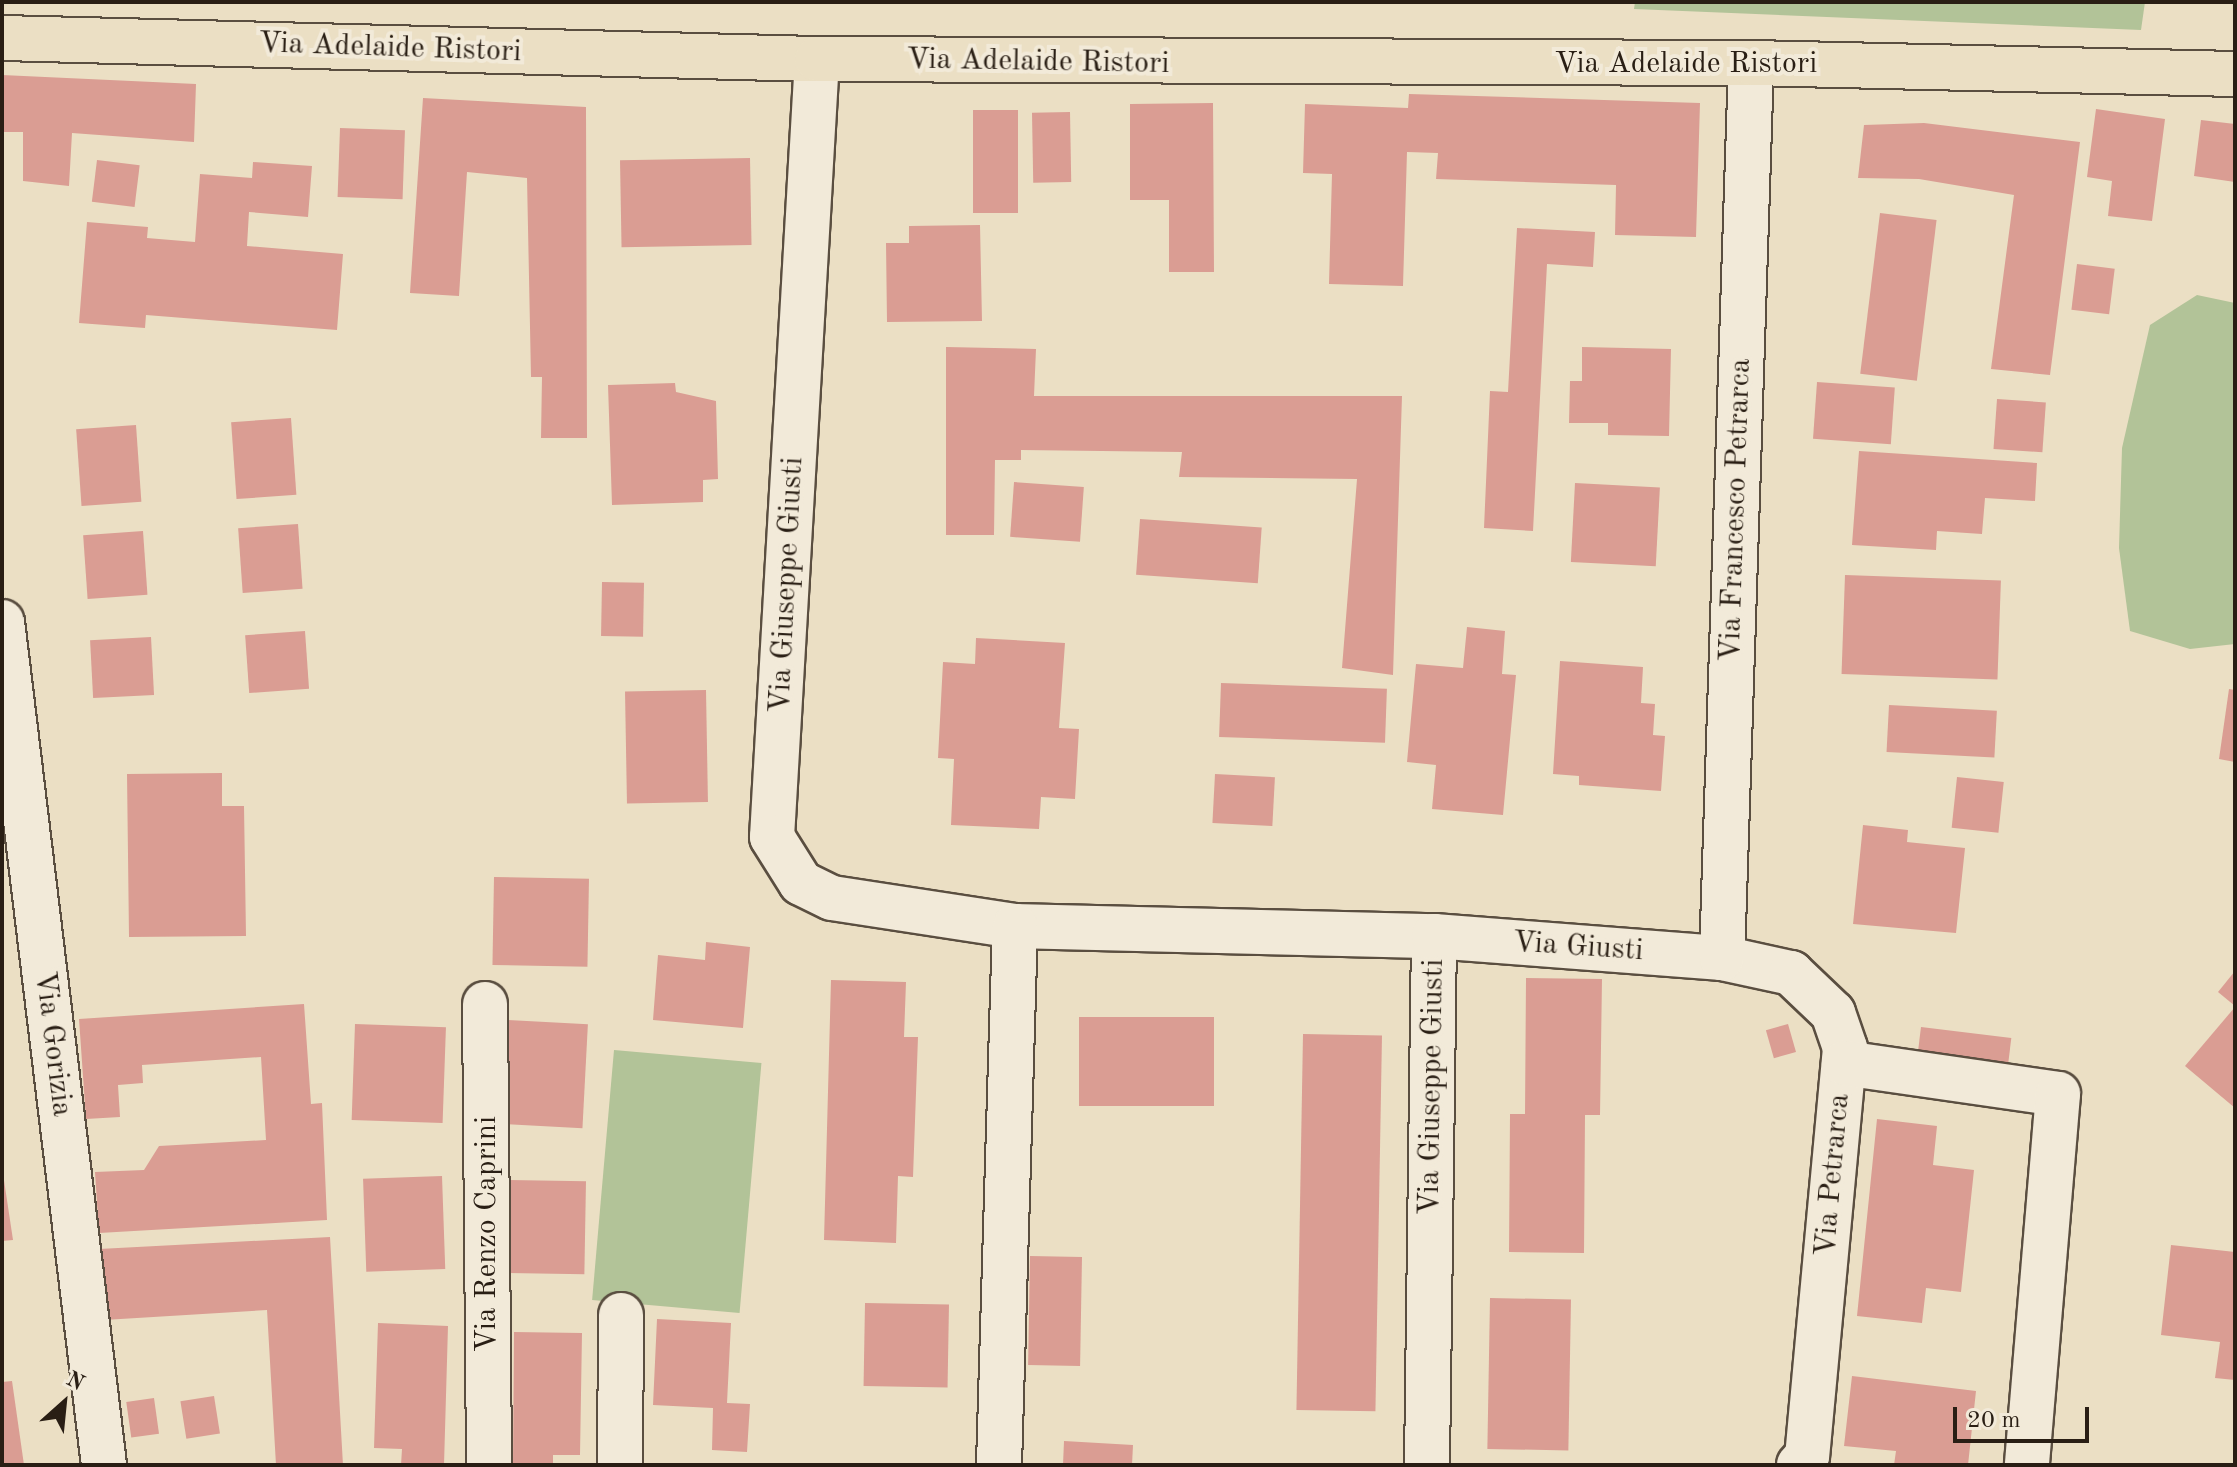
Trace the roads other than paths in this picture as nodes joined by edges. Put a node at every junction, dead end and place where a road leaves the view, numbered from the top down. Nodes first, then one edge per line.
1 (2, 38) edge
2 (817, 59) junction
3 (1751, 63) junction
4 (2235, 74) edge
5 (2, 622) edge
6 (1015, 926) junction
7 (1434, 936) junction
8 (1722, 958) junction
9 (485, 1004) dead end
10 (1844, 1063) junction
11 (621, 1315) dead end
12 (104, 1465) edge
13 (489, 1465) edge
14 (620, 1465) edge
15 (999, 1465) edge
16 (1427, 1465) edge
17 (1799, 1465) edge
18 (2027, 1465) edge

1 - 2 main road, Via Adelaide Ristori
2 - 3 main road, Via Adelaide Ristori
2 - 6 street, Via Giuseppe Giusti
3 - 4 main road, Via Adelaide Ristori
3 - 8 street, Via Francesco Petrarca
5 - 12 street, Via Gorizia
6 - 7 street, Via Giuseppe Giusti
6 - 15 street
7 - 8 street, Via Giusti
7 - 16 street, Via Giuseppe Giusti
8 - 10 street, Via Petrarca
9 - 13 street, Via Renzo Caprini
10 - 17 street, Via Petrarca
10 - 18 street
11 - 14 street

